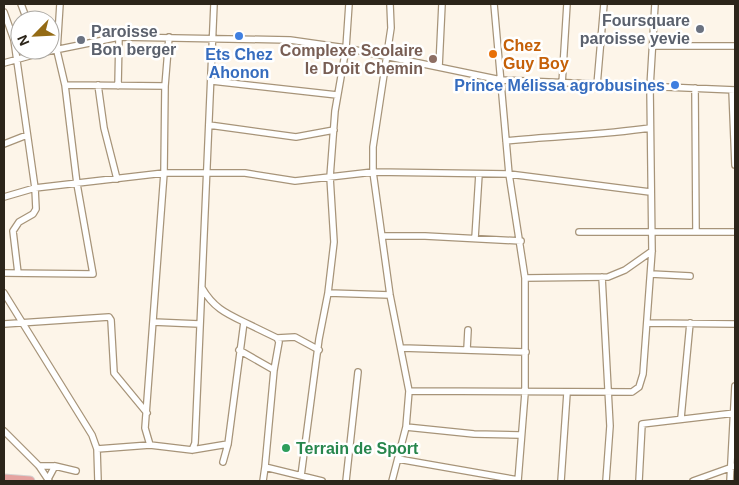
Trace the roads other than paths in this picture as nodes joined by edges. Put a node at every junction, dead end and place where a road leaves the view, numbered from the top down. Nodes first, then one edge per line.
1 (214, 4) edge
2 (349, 4) edge
3 (390, 4) edge
4 (442, 4) edge
5 (494, 4) edge
6 (567, 4) edge
7 (604, 4) edge
8 (655, 4) edge
9 (4, 12) edge
10 (10, 26) edge
11 (119, 36) junction
12 (169, 38) junction
13 (212, 38) junction
14 (653, 46) junction
15 (735, 46) edge
16 (346, 48) junction
17 (60, 50) edge
18 (388, 56) junction
19 (17, 60) edge
20 (59, 60) edge
21 (439, 67) junction
22 (501, 80) junction
23 (212, 81) junction
24 (562, 84) junction
25 (65, 85) junction
26 (98, 85) junction
27 (597, 85) junction
28 (118, 86) junction
29 (165, 86) junction
30 (650, 87) junction
31 (695, 88) junction
32 (734, 90) edge
33 (337, 95) junction
34 (209, 125) junction
35 (650, 128) junction
36 (334, 130) junction
37 (28, 136) junction
38 (506, 141) junction
39 (4, 144) edge
40 (735, 165) edge
41 (372, 172) junction
42 (164, 173) junction
43 (206, 174) junction
44 (479, 174) junction
45 (509, 174) junction
46 (330, 177) junction
47 (117, 179) junction
48 (77, 184) junction
49 (35, 188) junction
50 (650, 192) junction
51 (4, 197) edge
52 (579, 232) dead end
53 (652, 232) junction
54 (696, 232) junction
55 (735, 232) edge
56 (382, 236) junction
57 (475, 238) junction
58 (521, 241) junction
59 (652, 251) junction
60 (4, 272) edge
61 (18, 273) junction
62 (651, 274) junction
63 (690, 276) dead end
64 (602, 277) junction
65 (525, 278) junction
66 (202, 288) junction
67 (4, 293) edge
68 (328, 293) junction
69 (390, 295) junction
70 (153, 322) junction
71 (244, 322) junction
72 (22, 323) junction
73 (690, 323) junction
74 (4, 324) edge
75 (199, 324) junction
76 (647, 324) junction
77 (735, 324) edge
78 (468, 330) dead end
79 (320, 336) junction
80 (277, 338) junction
81 (307, 342) junction
82 (402, 348) junction
83 (467, 349) junction
84 (240, 350) junction
85 (319, 350) junction
86 (526, 352) junction
87 (274, 370) junction
88 (358, 372) dead end
89 (735, 386) edge
90 (409, 391) junction
91 (567, 393) junction
92 (608, 393) junction
93 (525, 394) junction
94 (147, 413) junction
95 (734, 413) edge
96 (681, 418) junction
97 (406, 427) junction
98 (4, 431) edge
99 (520, 435) junction
100 (228, 444) junction
101 (150, 445) junction
102 (97, 449) junction
103 (196, 449) junction
104 (398, 459) junction
105 (223, 462) dead end
106 (39, 466) junction
107 (55, 466) junction
108 (265, 467) junction
109 (733, 467) edge
110 (76, 471) dead end
111 (302, 476) junction
112 (4, 479) edge
113 (49, 480) edge
114 (344, 480) edge
115 (699, 480) edge
116 (30, 481) edge
117 (98, 481) edge
118 (263, 481) edge
119 (322, 481) edge
120 (392, 481) edge
121 (518, 481) edge
122 (561, 481) edge
123 (606, 481) edge
124 (639, 481) edge
125 (693, 481) edge
126 (730, 481) edge

1 - 13 street
2 - 16 street
3 - 18 street
4 - 21 street
5 - 22 street
6 - 24 street
7 - 27 street
8 - 14 street
9 - 10 street
11 - 12 street
11 - 17 street
11 - 28 street
12 - 13 street
12 - 29 street
13 - 16 street
13 - 23 street
14 - 15 street
14 - 30 street
16 - 18 street
16 - 33 street
18 - 21 street
18 - 41 street
19 - 37 street
20 - 25 street
21 - 22 street
22 - 24 street
22 - 38 street
23 - 33 street
23 - 34 street
24 - 27 street
25 - 26 street
25 - 48 street
26 - 28 street
26 - 47 street
27 - 30 street
28 - 29 street
29 - 42 street
30 - 31 street
30 - 35 street
31 - 32 street
31 - 54 street
32 - 40 street
33 - 36 street
34 - 36 street
34 - 43 street
35 - 38 street
35 - 50 street
36 - 46 street
37 - 39 street
37 - 49 street
38 - 45 street
41 - 44 street
41 - 46 street
41 - 56 street
42 - 43 street
42 - 47 street
42 - 70 street
43 - 46 street
43 - 66 street
44 - 45 street
44 - 57 street
45 - 50 street
45 - 58 street
46 - 68 street
47 - 48 street
48 - 49 street
48 - 61 street
49 - 51 street
49 - 61 street
50 - 53 street
52 - 53 street
53 - 54 street
53 - 59 street
54 - 55 street
56 - 57 street
56 - 69 street
57 - 58 street
58 - 65 street
59 - 62 street
59 - 64 street
60 - 61 street
62 - 63 street
62 - 76 street
64 - 65 street
64 - 92 street
65 - 86 street
66 - 71 street
66 - 75 street
67 - 72 street
68 - 69 street
68 - 79 street
69 - 82 street
70 - 75 street
70 - 94 street
71 - 80 street
71 - 84 street
72 - 74 street
72 - 94 street
72 - 102 street
73 - 76 street
73 - 77 street
73 - 96 street
75 - 103 street
76 - 92 street
78 - 83 street
79 - 81 street
79 - 85 street
80 - 81 street
80 - 87 street
81 - 85 street
82 - 83 street
82 - 90 street
83 - 86 street
84 - 87 street
84 - 100 street
85 - 111 street
86 - 93 street
87 - 108 street
88 - 114 street
89 - 95 street
90 - 93 street
90 - 97 street
91 - 92 street
91 - 93 street
91 - 122 street
92 - 123 street
93 - 99 street
94 - 101 street
95 - 96 street
95 - 109 street
96 - 124 street
97 - 99 street
97 - 104 street
98 - 106 street
99 - 121 street
100 - 103 street
100 - 105 street
101 - 102 street
101 - 103 street
102 - 117 street
104 - 120 street
104 - 121 street
106 - 107 street
106 - 113 street
107 - 110 street
107 - 113 street
108 - 111 street
108 - 118 street
109 - 115 street
109 - 126 street
111 - 119 street
112 - 116 main road
115 - 125 street

